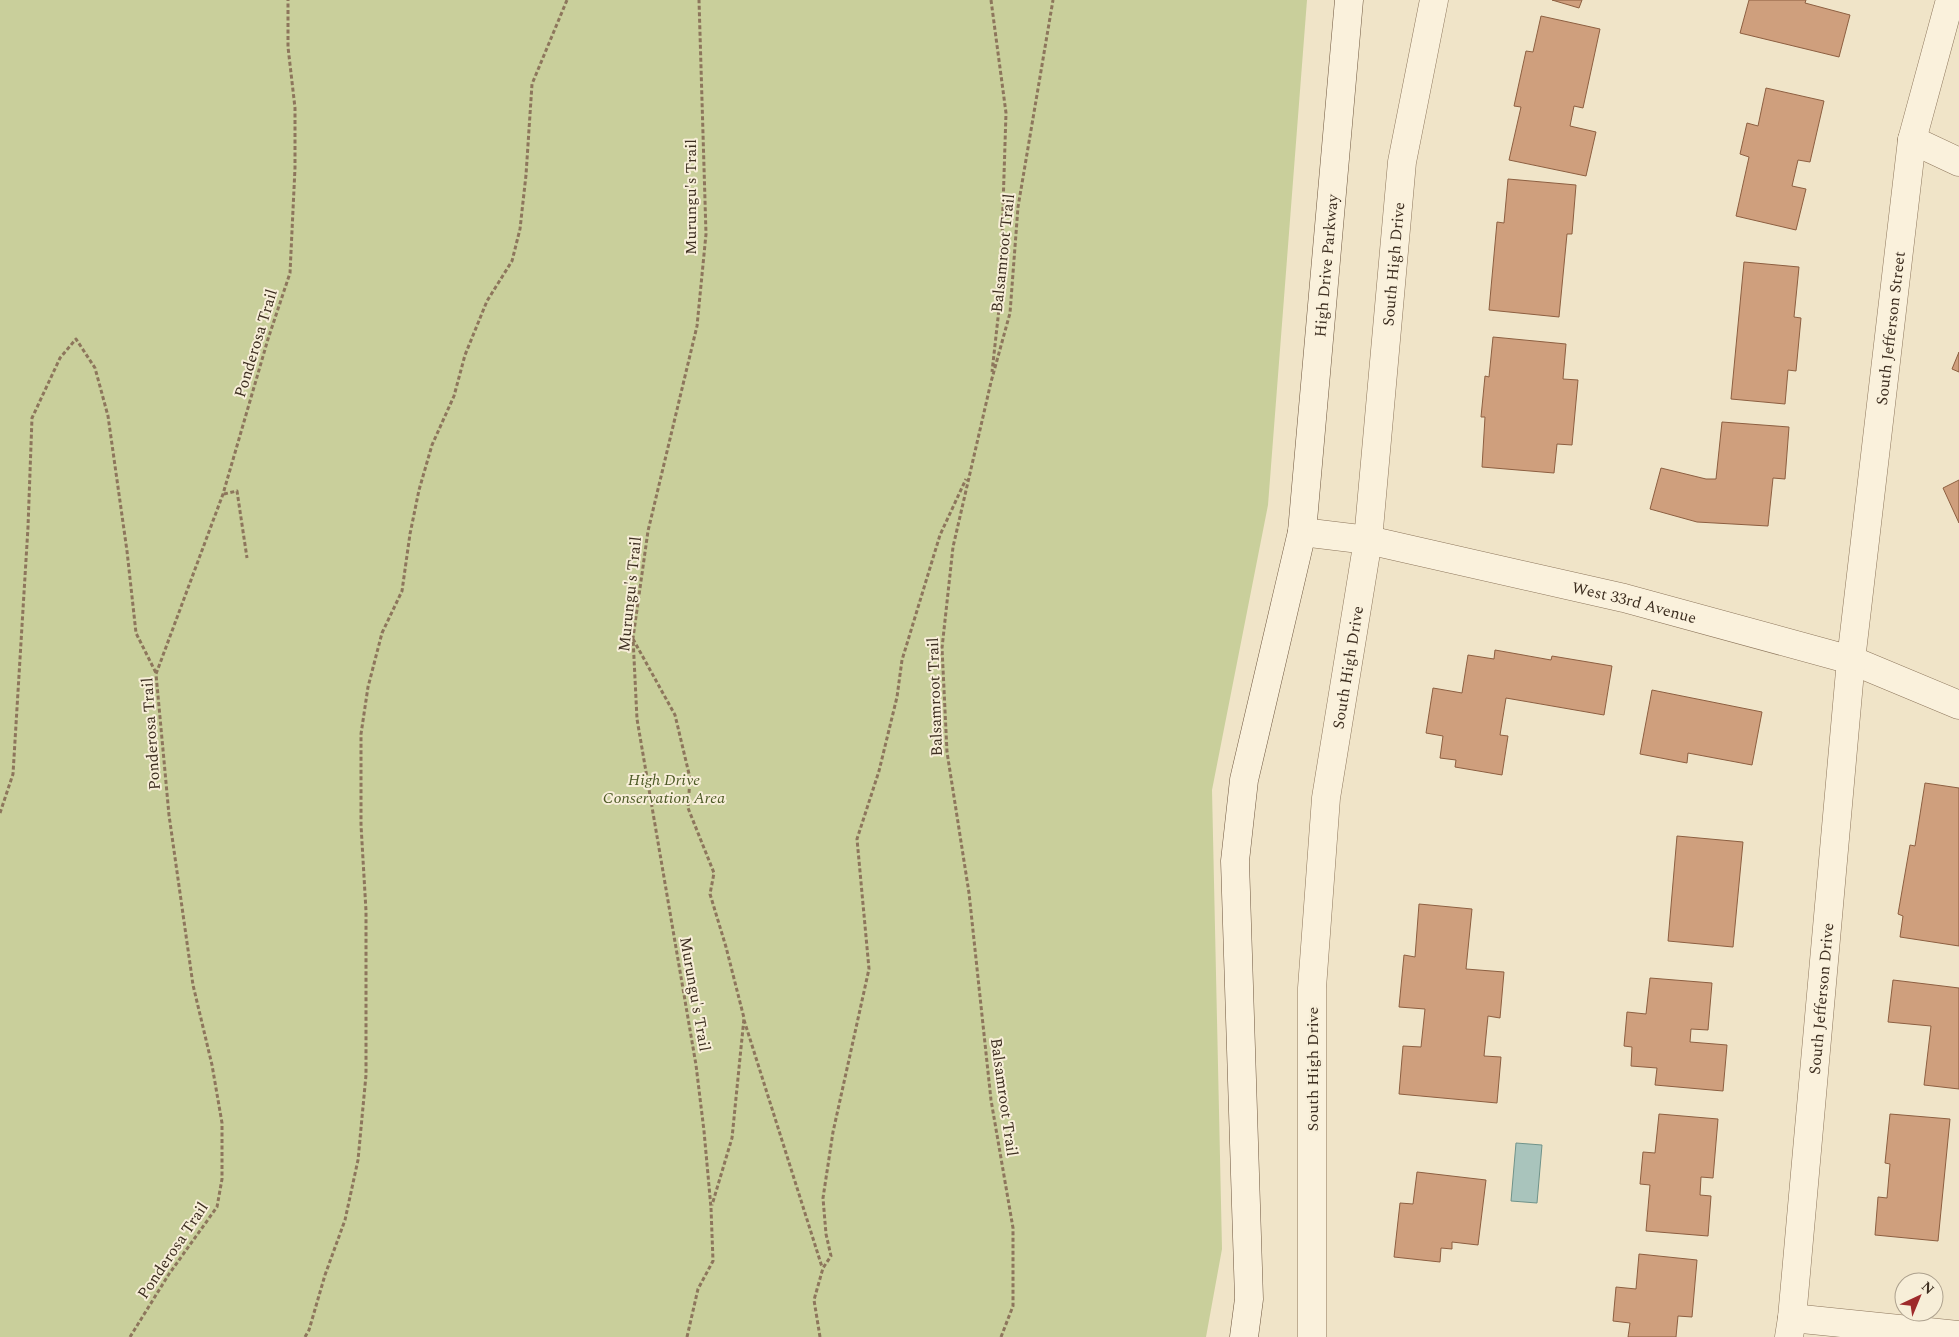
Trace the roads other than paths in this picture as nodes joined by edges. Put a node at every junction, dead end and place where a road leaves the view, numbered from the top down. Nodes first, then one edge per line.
1 (1349, 0) edge
2 (1434, 0) edge
3 (1950, 0) edge
4 (1912, 140) junction
5 (1959, 162) edge
6 (1302, 532) junction
7 (1368, 540) junction
8 (1850, 660) junction
9 (1959, 705) edge
10 (1791, 1328) edge
11 (1959, 1335) edge
12 (1244, 1337) edge
13 (1312, 1337) edge

1 - 6 street, High Drive Parkway
2 - 7 street, South High Drive
3 - 4 street, South Jefferson Street
4 - 5 street
4 - 8 street, South Jefferson Street
6 - 7 street, West 33rd Avenue
6 - 12 street
7 - 8 street, West 33rd Avenue
7 - 13 street, South High Drive
8 - 9 street, West 33rd Avenue
8 - 10 street, South Jefferson Drive
10 - 11 street

